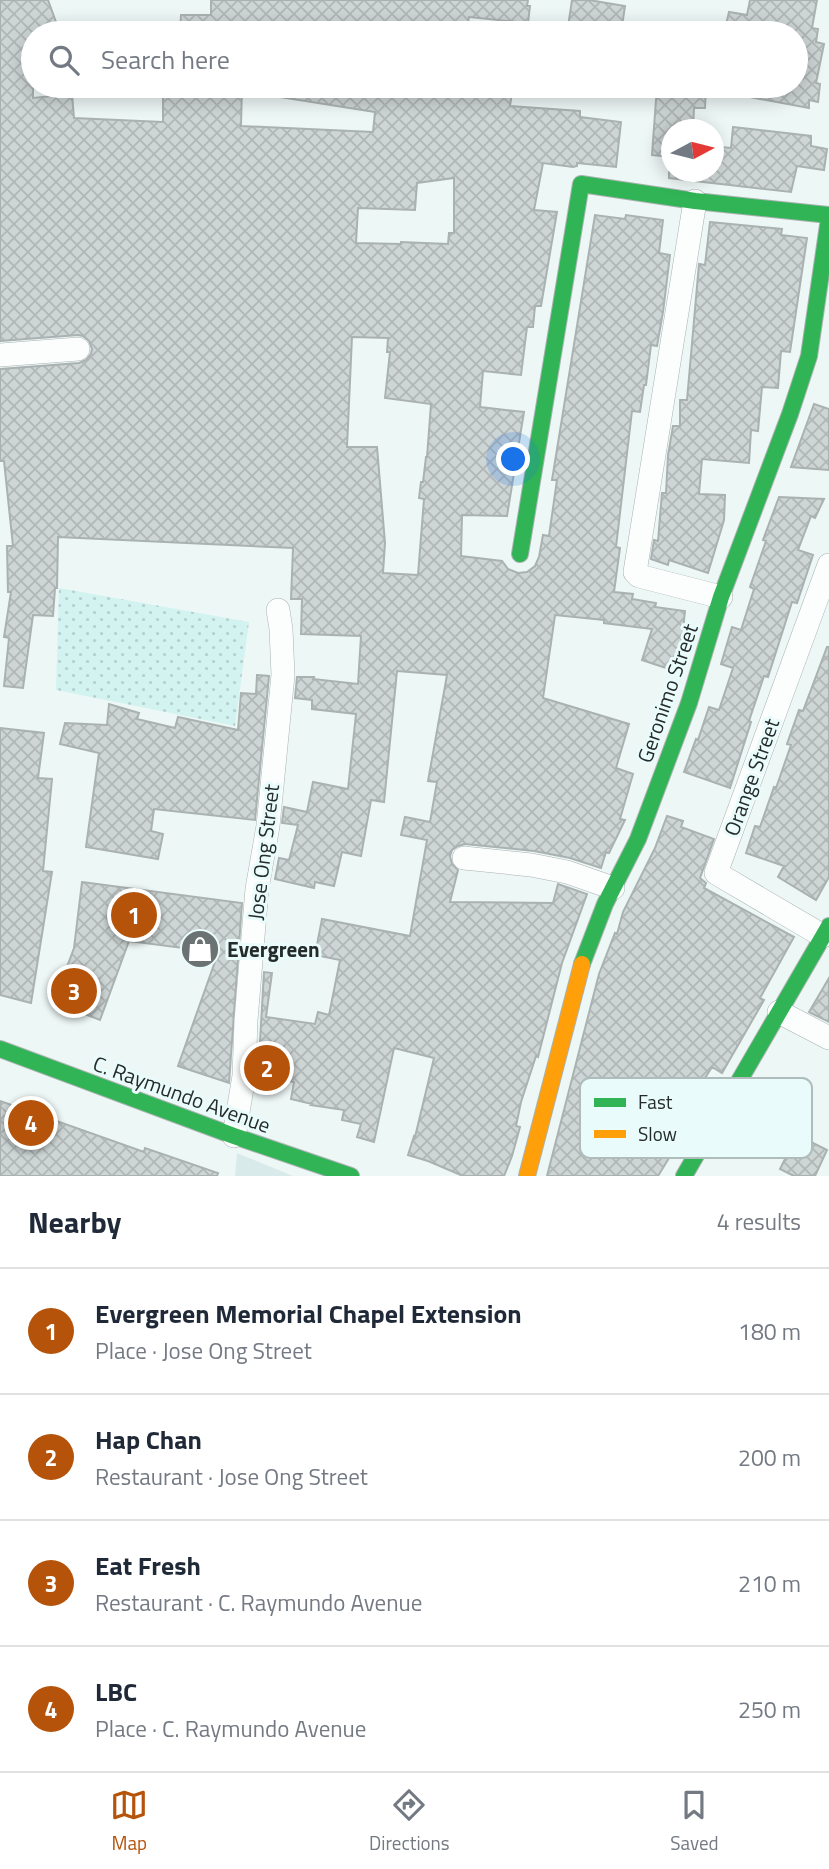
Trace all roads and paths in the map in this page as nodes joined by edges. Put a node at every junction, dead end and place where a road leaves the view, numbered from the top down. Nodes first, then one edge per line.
1 (695, 201) junction
2 (829, 217) edge
3 (78, 349) dead end
4 (0, 355) edge
5 (520, 554) dead end
6 (829, 565) edge
7 (721, 597) junction
8 (278, 610) dead end
9 (464, 858) dead end
10 (613, 888) junction
11 (826, 931) edge
12 (779, 1012) junction
13 (829, 1038) edge
14 (0, 1049) edge
15 (741, 1078) edge
16 (234, 1136) junction
17 (694, 1158) edge
18 (351, 1176) edge
19 (527, 1176) edge
20 (684, 1176) edge

1 - 2 street
1 - 5 street
1 - 7 street
2 - 7 street, Geronimo Street
3 - 4 street
6 - 11 street, Orange Street
7 - 10 street, Geronimo Street
8 - 16 street, Jose Ong Street
9 - 10 street
10 - 19 street, Geronimo Street
11 - 12 street
12 - 13 street
12 - 15 street
14 - 16 street, C. Raymundo Avenue
16 - 18 street, C. Raymundo Avenue
17 - 20 street

